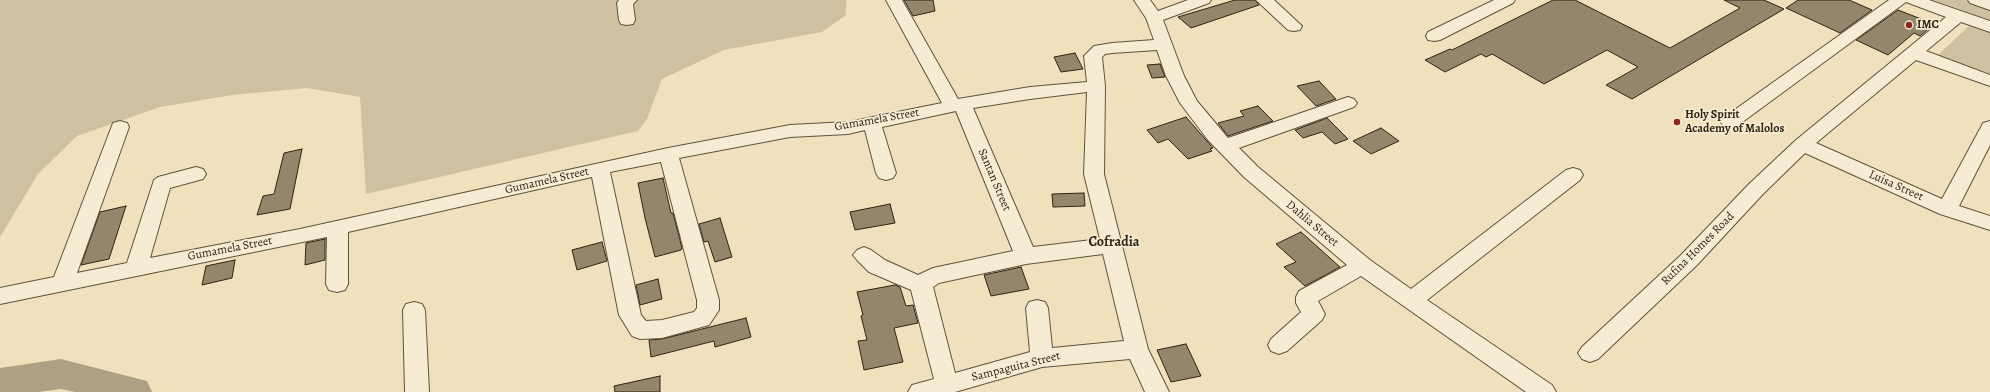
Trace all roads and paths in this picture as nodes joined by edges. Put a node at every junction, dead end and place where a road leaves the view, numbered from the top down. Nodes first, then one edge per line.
1 (629, 0) edge
2 (894, 0) edge
3 (1142, 0) edge
4 (1203, 0) edge
5 (1264, 0) edge
6 (1507, 0) edge
7 (1900, 0) edge
8 (1912, 0) edge
9 (1976, 0) edge
10 (1990, 5) edge
11 (1958, 16) junction
12 (1154, 18) junction
13 (627, 20) dead end
14 (1294, 26) dead end
15 (1990, 27) edge
16 (1434, 36) dead end
17 (1163, 45) junction
18 (1914, 53) junction
19 (1990, 81) edge
20 (1096, 86) junction
21 (1348, 103) dead end
22 (958, 105) junction
23 (1730, 122) dead end
24 (872, 123) junction
25 (120, 127) dead end
26 (1990, 127) edge
27 (1804, 144) junction
28 (1226, 146) junction
29 (668, 154) junction
30 (600, 169) junction
31 (886, 173) dead end
32 (196, 174) dead end
33 (1573, 175) dead end
34 (1947, 209) junction
35 (1990, 223) edge
36 (338, 227) junction
37 (1112, 245) junction
38 (864, 255) dead end
39 (1026, 256) junction
40 (1362, 266) junction
41 (136, 268) junction
42 (62, 284) junction
43 (337, 284) dead end
44 (921, 285) junction
45 (0, 296) edge
46 (1411, 301) junction
47 (1037, 308) dead end
48 (414, 310) dead end
49 (1279, 345) dead end
50 (1137, 350) junction
51 (1590, 353) dead end
52 (1042, 358) junction
53 (947, 385) junction
54 (417, 392) edge
55 (920, 392) edge
56 (1157, 392) edge
57 (1544, 392) edge

1 - 13 street
2 - 22 street, Santan Street
3 - 12 street, Dahlia Street
4 - 12 street
5 - 14 street
6 - 16 street
7 - 23 street
8 - 11 street
9 - 10 street
11 - 15 street
11 - 18 street, Rufina Homes Road
12 - 17 street, Dahlia Street
17 - 20 street
17 - 28 street, Dahlia Street
18 - 19 street
18 - 27 street, Rufina Homes Road
20 - 22 street, Gumamela Street
20 - 37 street
21 - 28 street
22 - 24 street, Gumamela Street
22 - 39 street, Santan Street
24 - 29 street, Gumamela Street
24 - 31 street
25 - 42 street
26 - 34 street
27 - 34 street, Luisa Street
27 - 51 street, Rufina Homes Road
28 - 40 street, Dahlia Street
29 - 30 street, Gumamela Street
29 - 30 street
30 - 36 street, Gumamela Street
32 - 41 street
33 - 46 street
34 - 35 street, Luisa Street
36 - 41 street, Gumamela Street
36 - 43 street
37 - 39 street
37 - 50 street
38 - 44 street
39 - 44 street
40 - 46 street, Dahlia Street
40 - 49 street
41 - 42 street, Gumamela Street
42 - 45 street, Gumamela Street
44 - 53 street
46 - 57 street, Dahlia Street
47 - 52 street
48 - 54 street
50 - 52 street, Sampaguita Street
50 - 56 street
52 - 53 street, Sampaguita Street
53 - 55 street, Sampaguita Street

